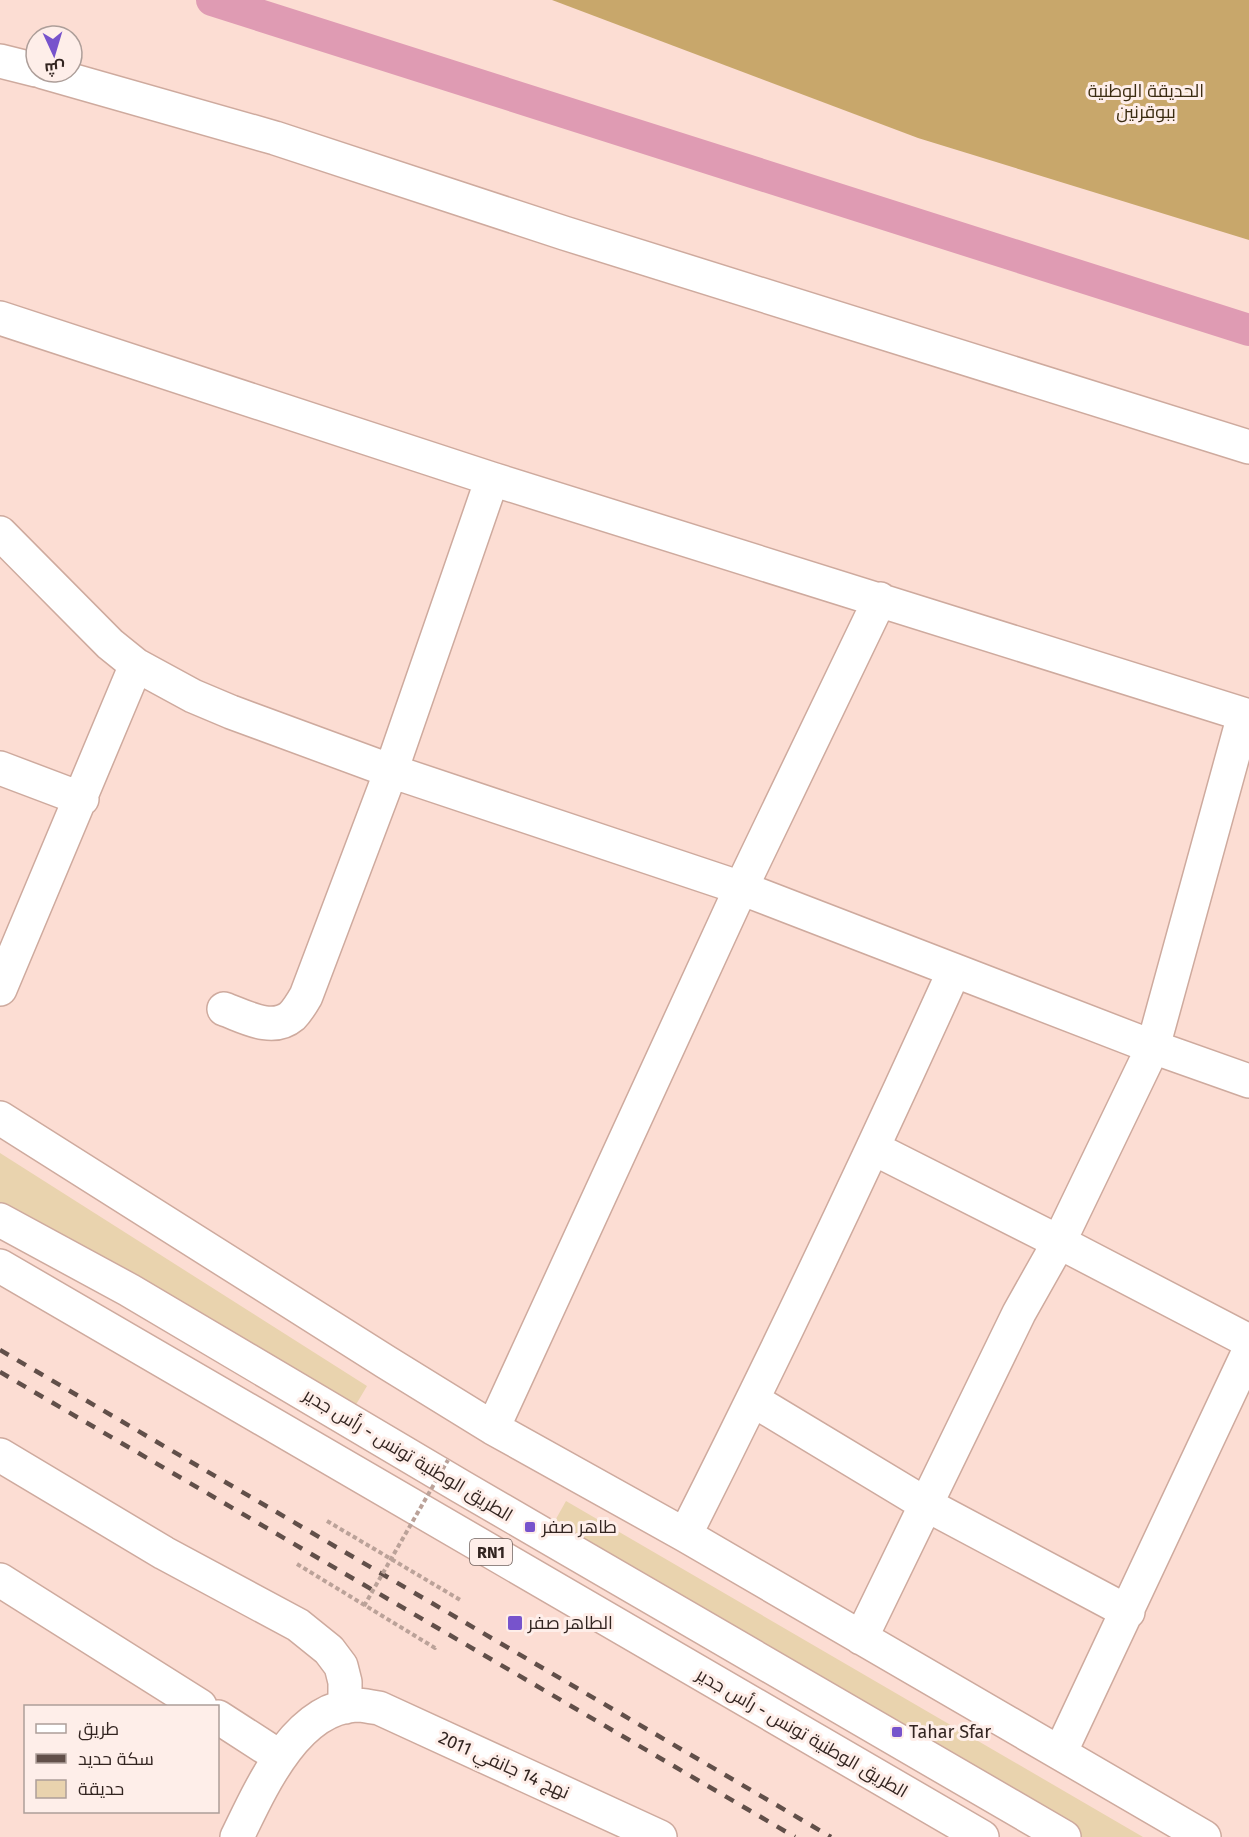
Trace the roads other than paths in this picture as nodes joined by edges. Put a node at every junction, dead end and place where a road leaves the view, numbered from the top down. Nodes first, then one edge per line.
1 (0, 61) edge
2 (24, 67) edge
3 (84, 84) edge
4 (0, 318) edge
5 (1249, 447) edge
6 (492, 478) junction
7 (0, 534) edge
8 (880, 599) junction
9 (136, 665) junction
10 (1247, 716) edge
11 (0, 768) edge
12 (391, 771) junction
13 (81, 799) junction
14 (741, 888) junction
15 (954, 971) junction
16 (0, 989) edge
17 (224, 1009) dead end
18 (1153, 1047) junction
19 (1249, 1081) edge
20 (0, 1118) edge
21 (873, 1148) junction
22 (0, 1221) edge
23 (1059, 1242) junction
24 (0, 1266) edge
25 (1249, 1341) edge
26 (1249, 1351) edge
27 (753, 1400) junction
28 (493, 1428) junction
29 (0, 1455) edge
30 (927, 1505) junction
31 (685, 1535) junction
32 (0, 1580) edge
33 (1128, 1612) junction
34 (861, 1638) junction
35 (197, 1705) edge
36 (345, 1707) junction
37 (219, 1718) edge
38 (1060, 1753) junction
39 (280, 1757) junction
40 (237, 1837) edge
41 (660, 1837) edge
42 (982, 1837) edge
43 (1064, 1837) edge
44 (1204, 1837) edge

1 - 2 main road
3 - 5 main road
4 - 6 main road
6 - 8 main road
6 - 12 main road
7 - 9 main road
8 - 10 main road
8 - 14 main road
9 - 12 main road
9 - 13 main road
10 - 18 main road
11 - 13 main road
12 - 14 main road
12 - 17 main road
13 - 16 main road
14 - 15 main road
14 - 28 main road
15 - 18 main road
15 - 21 main road
18 - 19 main road
18 - 23 main road
20 - 28 main road
21 - 23 main road
21 - 27 main road
22 - 43 main road, الطريق الوطنية تونس - رأس جدير / RN1
23 - 25 main road
23 - 30 main road
24 - 42 main road, الطريق الوطنية تونس - رأس جدير / RN1
26 - 33 main road
27 - 30 main road
27 - 31 main road
28 - 31 main road
29 - 36 main road
30 - 33 main road
30 - 34 main road
31 - 34 main road
32 - 35 main road
33 - 38 main road
34 - 38 main road
36 - 39 main road
36 - 41 main road, نهج 14 جانفي 2011
37 - 39 main road
38 - 44 main road
39 - 40 main road

